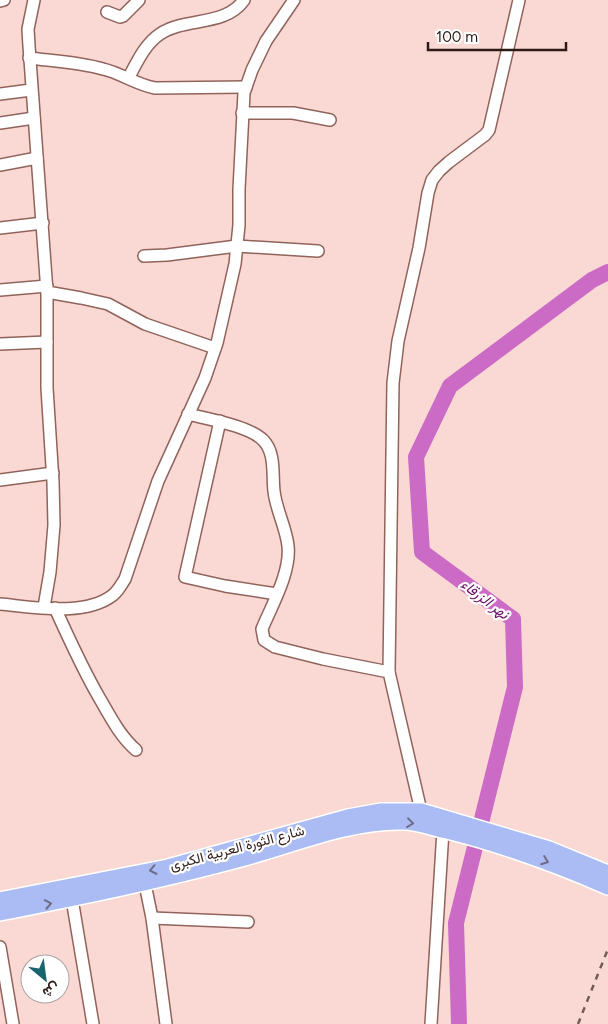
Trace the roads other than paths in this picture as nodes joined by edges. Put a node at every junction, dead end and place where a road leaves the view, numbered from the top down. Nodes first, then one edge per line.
1 (4, 0) edge
2 (34, 0) edge
3 (139, 0) edge
4 (244, 0) edge
5 (294, 0) edge
6 (519, 0) edge
7 (0, 1) edge
8 (107, 12) dead end
9 (29, 58) junction
10 (128, 78) junction
11 (246, 88) junction
12 (31, 90) junction
13 (0, 94) edge
14 (242, 113) junction
15 (34, 118) junction
16 (330, 120) dead end
17 (0, 123) edge
18 (37, 158) junction
19 (0, 165) edge
20 (43, 223) junction
21 (0, 228) edge
22 (237, 246) junction
23 (318, 251) dead end
24 (144, 256) dead end
25 (47, 289) junction
26 (0, 290) edge
27 (47, 342) junction
28 (0, 344) edge
29 (215, 348) junction
30 (188, 414) junction
31 (220, 421) junction
32 (53, 473) junction
33 (0, 480) edge
34 (277, 594) junction
35 (0, 604) edge
36 (50, 608) junction
37 (389, 672) junction
38 (136, 750) dead end
39 (421, 811) junction
40 (443, 830) junction
41 (470, 831) junction
42 (500, 840) junction
43 (608, 872) edge
44 (145, 884) junction
45 (608, 887) edge
46 (72, 899) junction
47 (0, 900) edge
48 (0, 913) edge
49 (152, 918) junction
50 (248, 922) dead end
51 (0, 947) edge
52 (13, 1022) edge
53 (0, 1023) edge
54 (94, 1024) edge
55 (166, 1024) edge
56 (431, 1024) edge

1 - 7 street
2 - 9 street
3 - 8 street
4 - 10 street
5 - 11 street
6 - 37 street
9 - 10 street
9 - 12 street
10 - 11 street
11 - 14 street
12 - 13 street
12 - 15 street
14 - 16 street
14 - 22 street
15 - 17 street
15 - 18 street
18 - 19 street
18 - 20 street
20 - 21 street
20 - 25 street
22 - 23 street
22 - 24 street
22 - 29 street
25 - 26 street
25 - 27 street
25 - 29 street
27 - 28 street
27 - 32 street
29 - 30 street
30 - 31 street
30 - 36 street
31 - 34 street
31 - 34 street
32 - 33 street
32 - 36 street
34 - 37 street
35 - 36 street
36 - 38 street
37 - 39 street
39 - 41 main road, شارع الثورة العربية الكبرى
39 -> 47 main road, شارع الثورة العربية الكبرى
40 - 41 main road, شارع الثورة العربية الكبرى
44 -> 40 main road, شارع الثورة العربية الكبرى
40 - 56 street
41 - 42 main road
42 - 43 main road
42 -> 45 main road
44 - 46 main road, شارع الثورة العربية الكبرى
44 - 49 street
48 -> 46 main road, شارع الثورة العربية الكبرى
46 - 54 street
49 - 50 street
49 - 55 street
51 - 52 street
52 - 53 street

